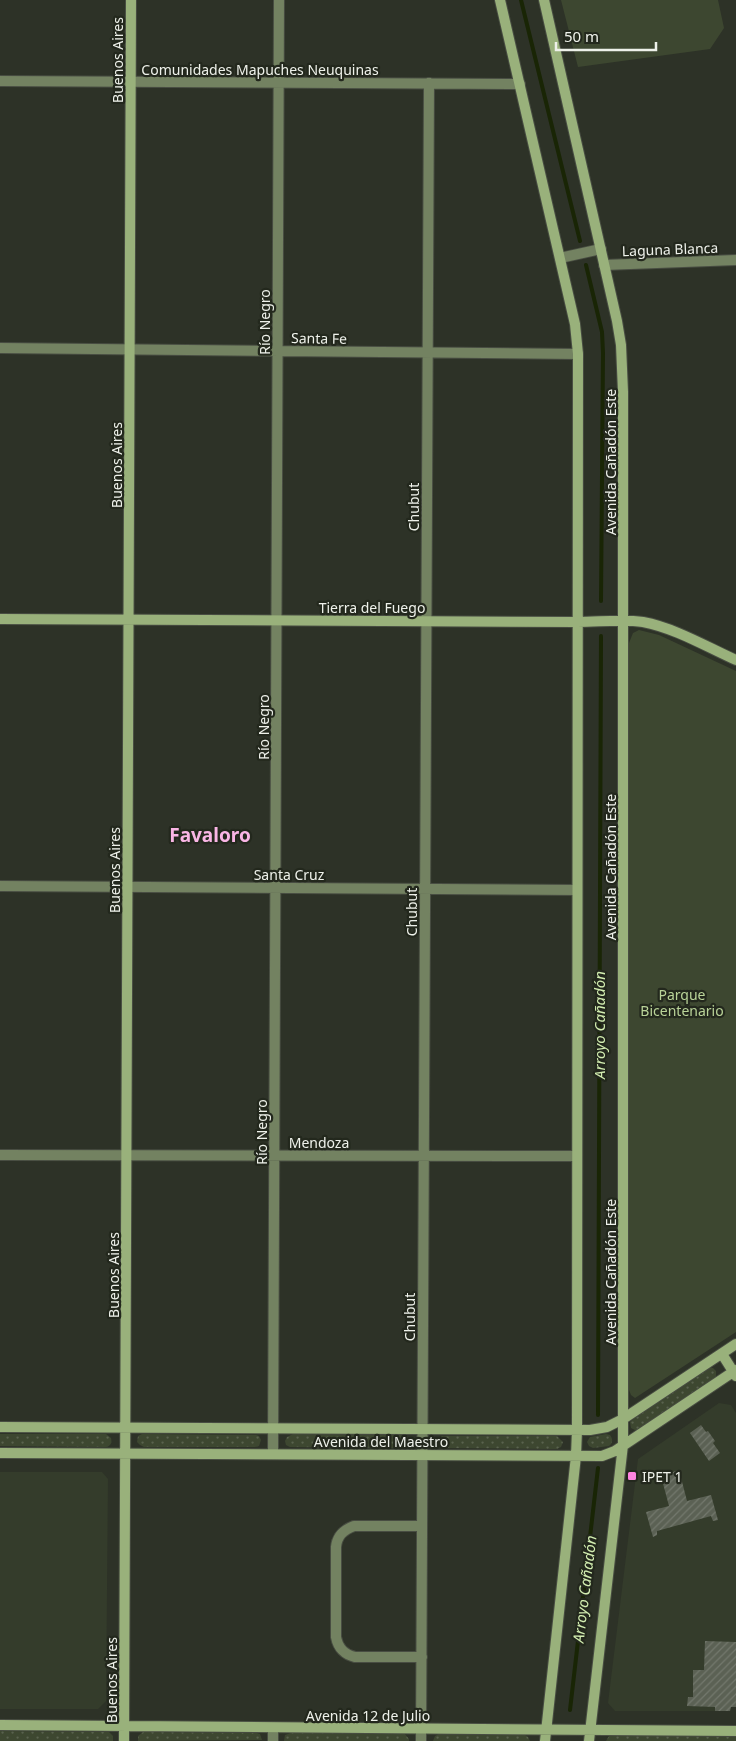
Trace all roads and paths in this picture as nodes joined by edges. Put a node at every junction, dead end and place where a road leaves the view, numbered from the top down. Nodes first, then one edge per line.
1 (131, 0) edge
2 (279, 0) edge
3 (500, 0) edge
4 (544, 0) edge
5 (0, 81) edge
6 (131, 82) junction
7 (279, 82) junction
8 (429, 83) junction
9 (520, 84) junction
10 (601, 249) junction
11 (560, 258) junction
12 (736, 260) edge
13 (604, 265) junction
14 (0, 348) edge
15 (130, 349) junction
16 (278, 351) junction
17 (428, 353) junction
18 (578, 354) junction
19 (0, 619) edge
20 (129, 619) junction
21 (277, 620) junction
22 (624, 621) junction
23 (427, 622) junction
24 (578, 622) junction
25 (736, 660) edge
26 (0, 886) edge
27 (128, 887) junction
28 (276, 888) junction
29 (425, 889) junction
30 (577, 890) junction
31 (0, 1155) edge
32 (127, 1155) junction
33 (274, 1156) junction
34 (424, 1156) junction
35 (577, 1156) junction
36 (736, 1344) edge
37 (722, 1354) junction
38 (735, 1373) edge
39 (623, 1419) junction
40 (0, 1427) edge
41 (126, 1428) junction
42 (273, 1429) junction
43 (423, 1429) junction
44 (577, 1430) junction
45 (623, 1445) junction
46 (0, 1453) edge
47 (126, 1453) junction
48 (273, 1454) junction
49 (422, 1455) junction
50 (576, 1456) junction
51 (422, 1526) junction
52 (422, 1657) junction
53 (0, 1725) edge
54 (124, 1726) junction
55 (273, 1728) junction
56 (421, 1729) junction
57 (546, 1730) junction
58 (736, 1731) edge
59 (590, 1736) edge
60 (124, 1741) edge
61 (273, 1741) edge
62 (421, 1741) edge
63 (545, 1741) edge

1 - 6 street, Buenos Aires
2 - 7 street, Río Negro
3 - 9 street
4 - 10 street, Avenida Cañadón Este
5 - 6 street, Comunidades Mapuches Neuquinas
6 - 7 street, Comunidades Mapuches Neuquinas
6 - 15 street, Buenos Aires
7 - 8 street, Comunidades Mapuches Neuquinas
7 - 16 street, Río Negro
8 - 9 street, Comunidades Mapuches Neuquinas
8 - 17 street, Chubut
9 - 11 street
10 - 11 street
10 - 13 street, Avenida Cañadón Este
11 - 18 street
12 - 13 street, Laguna Blanca
13 - 22 street, Avenida Cañadón Este
14 - 15 street, Santa Fe
15 - 16 street, Santa Fe
15 - 20 street, Buenos Aires
16 - 17 street, Santa Fe
16 - 21 street, Río Negro
17 - 18 street, Santa Fe
17 - 23 street, Chubut
18 - 24 street
19 - 20 street, Tierra del Fuego
20 - 21 street, Tierra del Fuego
20 - 27 street, Buenos Aires
21 - 23 street, Tierra del Fuego
21 - 28 street, Río Negro
22 - 24 street, Tierra del Fuego
22 - 25 street, Tierra del Fuego
22 - 39 street, Avenida Cañadón Este
23 - 24 street, Tierra del Fuego
23 - 29 street, Chubut
24 - 30 street
26 - 27 street, Santa Cruz
27 - 28 street, Santa Cruz
27 - 32 street, Buenos Aires
28 - 29 street, Santa Cruz
28 - 33 street, Río Negro
29 - 30 street, Santa Cruz
29 - 34 street, Chubut
30 - 35 street
31 - 32 street, Mendoza
32 - 33 street, Mendoza
32 - 41 street, Buenos Aires
33 - 34 street, Mendoza
33 - 42 street, Río Negro
34 - 35 street, Mendoza
34 - 43 street, Chubut
35 - 44 street
36 - 37 street, Avenida del Maestro
37 - 38 street
37 - 39 street, Avenida del Maestro
38 - 45 street, Avenida del Maestro
39 - 44 street, Avenida del Maestro
39 - 45 street, Avenida Cañadón Este
40 - 41 street, Avenida del Maestro
41 - 42 street, Avenida del Maestro
41 - 47 street, Buenos Aires
42 - 43 street, Avenida del Maestro
42 - 48 street, Río Negro
43 - 44 street, Avenida del Maestro
43 - 49 street, Chubut
44 - 50 street
45 - 50 street, Avenida del Maestro
45 - 59 street, Avenida Cañadón Este
46 - 47 street, Avenida del Maestro
47 - 48 street, Avenida del Maestro
47 - 54 street, Buenos Aires
48 - 49 street, Avenida del Maestro
49 - 50 street, Avenida del Maestro
49 - 51 street, Chubut
50 - 57 street
51 - 52 street, Chubut
51 - 52 street
52 - 56 street, Chubut
53 - 54 street, Avenida 12 de Julio
54 - 55 street, Avenida 12 de Julio
54 - 60 street, Buenos Aires
55 - 56 street, Avenida 12 de Julio
55 - 61 street
56 - 57 street, Avenida 12 de Julio
56 - 62 street, Chubut
57 - 59 street, Avenida 12 de Julio
57 - 63 street
58 - 59 street, Avenida 12 de Julio

